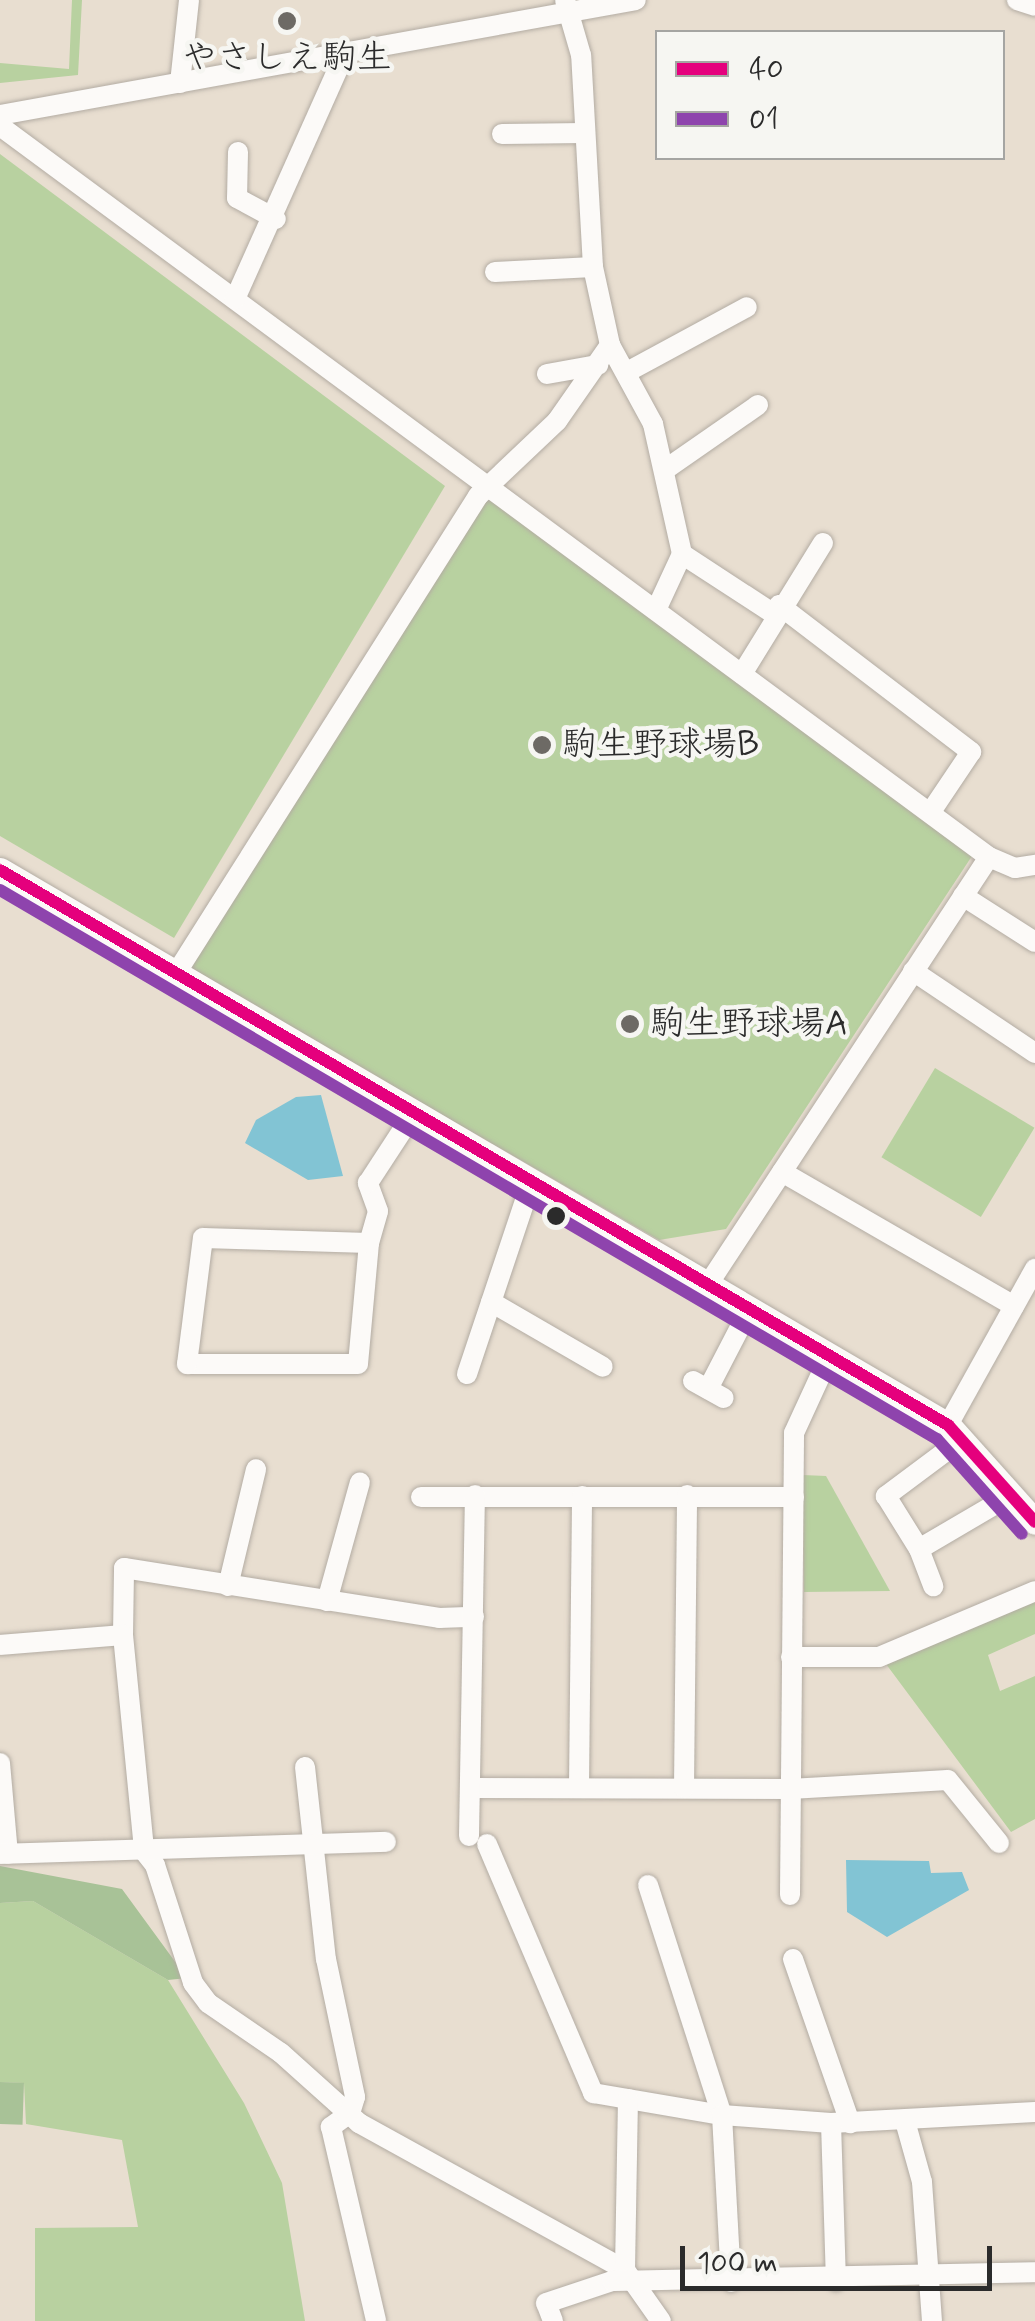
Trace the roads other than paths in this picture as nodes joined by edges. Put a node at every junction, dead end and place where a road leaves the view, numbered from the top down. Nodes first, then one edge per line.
1 (189, 0) edge
2 (636, 0) edge
3 (1017, 0) edge
4 (568, 6) edge
5 (1035, 6) edge
6 (345, 52) junction
7 (180, 82) junction
8 (0, 115) edge
9 (0, 126) edge
10 (586, 133) junction
11 (502, 134) dead end
12 (238, 152) dead end
13 (276, 219) junction
14 (593, 267) junction
15 (495, 272) dead end
16 (236, 300) junction
17 (747, 307) dead end
18 (610, 345) junction
19 (598, 366) junction
20 (627, 372) junction
21 (547, 374) dead end
22 (758, 405) dead end
23 (666, 470) junction
24 (488, 486) junction
25 (823, 543) dead end
26 (682, 554) junction
27 (656, 610) junction
28 (777, 610) junction
29 (742, 674) junction
30 (930, 814) junction
31 (990, 857) junction
32 (1035, 865) edge
33 (0, 870) edge
34 (963, 896) junction
35 (1035, 942) edge
36 (912, 971) junction
37 (175, 975) junction
38 (1035, 1052) edge
39 (414, 1114) junction
40 (782, 1172) junction
41 (531, 1183) junction
42 (369, 1242) junction
43 (1035, 1270) edge
44 (708, 1286) junction
45 (491, 1302) junction
46 (1014, 1306) junction
47 (749, 1310) junction
48 (829, 1356) junction
49 (603, 1367) dead end
50 (467, 1374) dead end
51 (709, 1390) dead end
52 (954, 1432) junction
53 (256, 1469) dead end
54 (360, 1482) dead end
55 (475, 1495) junction
56 (686, 1495) junction
57 (582, 1496) junction
58 (1012, 1496) junction
59 (421, 1497) dead end
60 (794, 1498) junction
61 (1035, 1522) edge
62 (919, 1549) junction
63 (228, 1586) junction
64 (934, 1586) dead end
65 (1035, 1591) edge
66 (328, 1601) junction
67 (474, 1617) junction
68 (124, 1635) junction
69 (0, 1645) edge
70 (791, 1658) junction
71 (0, 1762) edge
72 (305, 1766) dead end
73 (579, 1787) junction
74 (472, 1788) junction
75 (684, 1788) junction
76 (790, 1789) junction
77 (386, 1842) dead end
78 (999, 1842) dead end
79 (314, 1844) junction
80 (144, 1851) junction
81 (4, 1854) edge
82 (648, 1885) dead end
83 (790, 1896) dead end
84 (793, 1959) dead end
85 (628, 2099) junction
86 (1035, 2112) edge
87 (350, 2113) junction
88 (722, 2115) junction
89 (905, 2121) junction
90 (840, 2123) junction
91 (1035, 2272) edge
92 (631, 2274) junction
93 (928, 2276) junction
94 (836, 2280) junction
95 (730, 2282) junction
96 (376, 2321) edge
97 (553, 2321) edge
98 (661, 2321) edge
99 (932, 2321) edge

1 - 7 street
2 - 4 street
3 - 5 street
4 - 6 street
4 - 10 street
6 - 7 street
6 - 13 street
7 - 8 street
9 - 16 street
10 - 11 street
10 - 14 street
12 - 13 street
13 - 16 street
14 - 15 street
14 - 18 street
16 - 24 street
17 - 20 street
18 - 19 street
18 - 20 street
19 - 21 street
19 - 24 street
20 - 23 street
22 - 23 street
23 - 26 street
24 - 27 street
24 - 37 street
25 - 28 street
26 - 27 street
26 - 28 street
27 - 29 street
28 - 29 street
28 - 30 street
29 - 30 street
30 - 31 street
31 - 32 street
31 - 34 street
33 - 37 street
34 - 35 street
34 - 36 street
36 - 38 street
36 - 40 street
37 - 39 street
39 - 41 street
39 - 42 street
40 - 44 street
40 - 46 street
41 - 44 street
41 - 45 street
42 - 42 street
43 - 46 street
44 - 47 street
45 - 49 street
45 - 50 street
46 - 52 street
47 - 48 street
47 - 51 street
48 - 52 street
48 - 60 street
52 - 58 street
52 - 62 street
53 - 63 street
54 - 66 street
55 - 57 street
55 - 59 street
55 - 67 street
56 - 57 street
56 - 60 street
56 - 75 street
57 - 73 street
58 - 61 street
58 - 62 street
60 - 70 street
62 - 64 street
63 - 66 street
63 - 68 street
65 - 70 street
66 - 67 street
67 - 74 street
68 - 69 street
68 - 80 street
70 - 76 street
71 - 81 street
72 - 79 street
73 - 74 street
73 - 75 street
74 - 85 street
75 - 76 street
76 - 78 street
76 - 83 street
77 - 79 street
79 - 80 street
79 - 87 street
80 - 81 street
80 - 87 street
82 - 88 street
84 - 90 street
85 - 88 street
85 - 92 street
86 - 89 street
87 - 92 street
87 - 96 street
88 - 90 street
88 - 95 street
89 - 90 street
89 - 93 street
90 - 94 street
91 - 93 street
92 - 95 street
92 - 97 street
92 - 98 street
93 - 94 street
93 - 99 street
94 - 95 street

